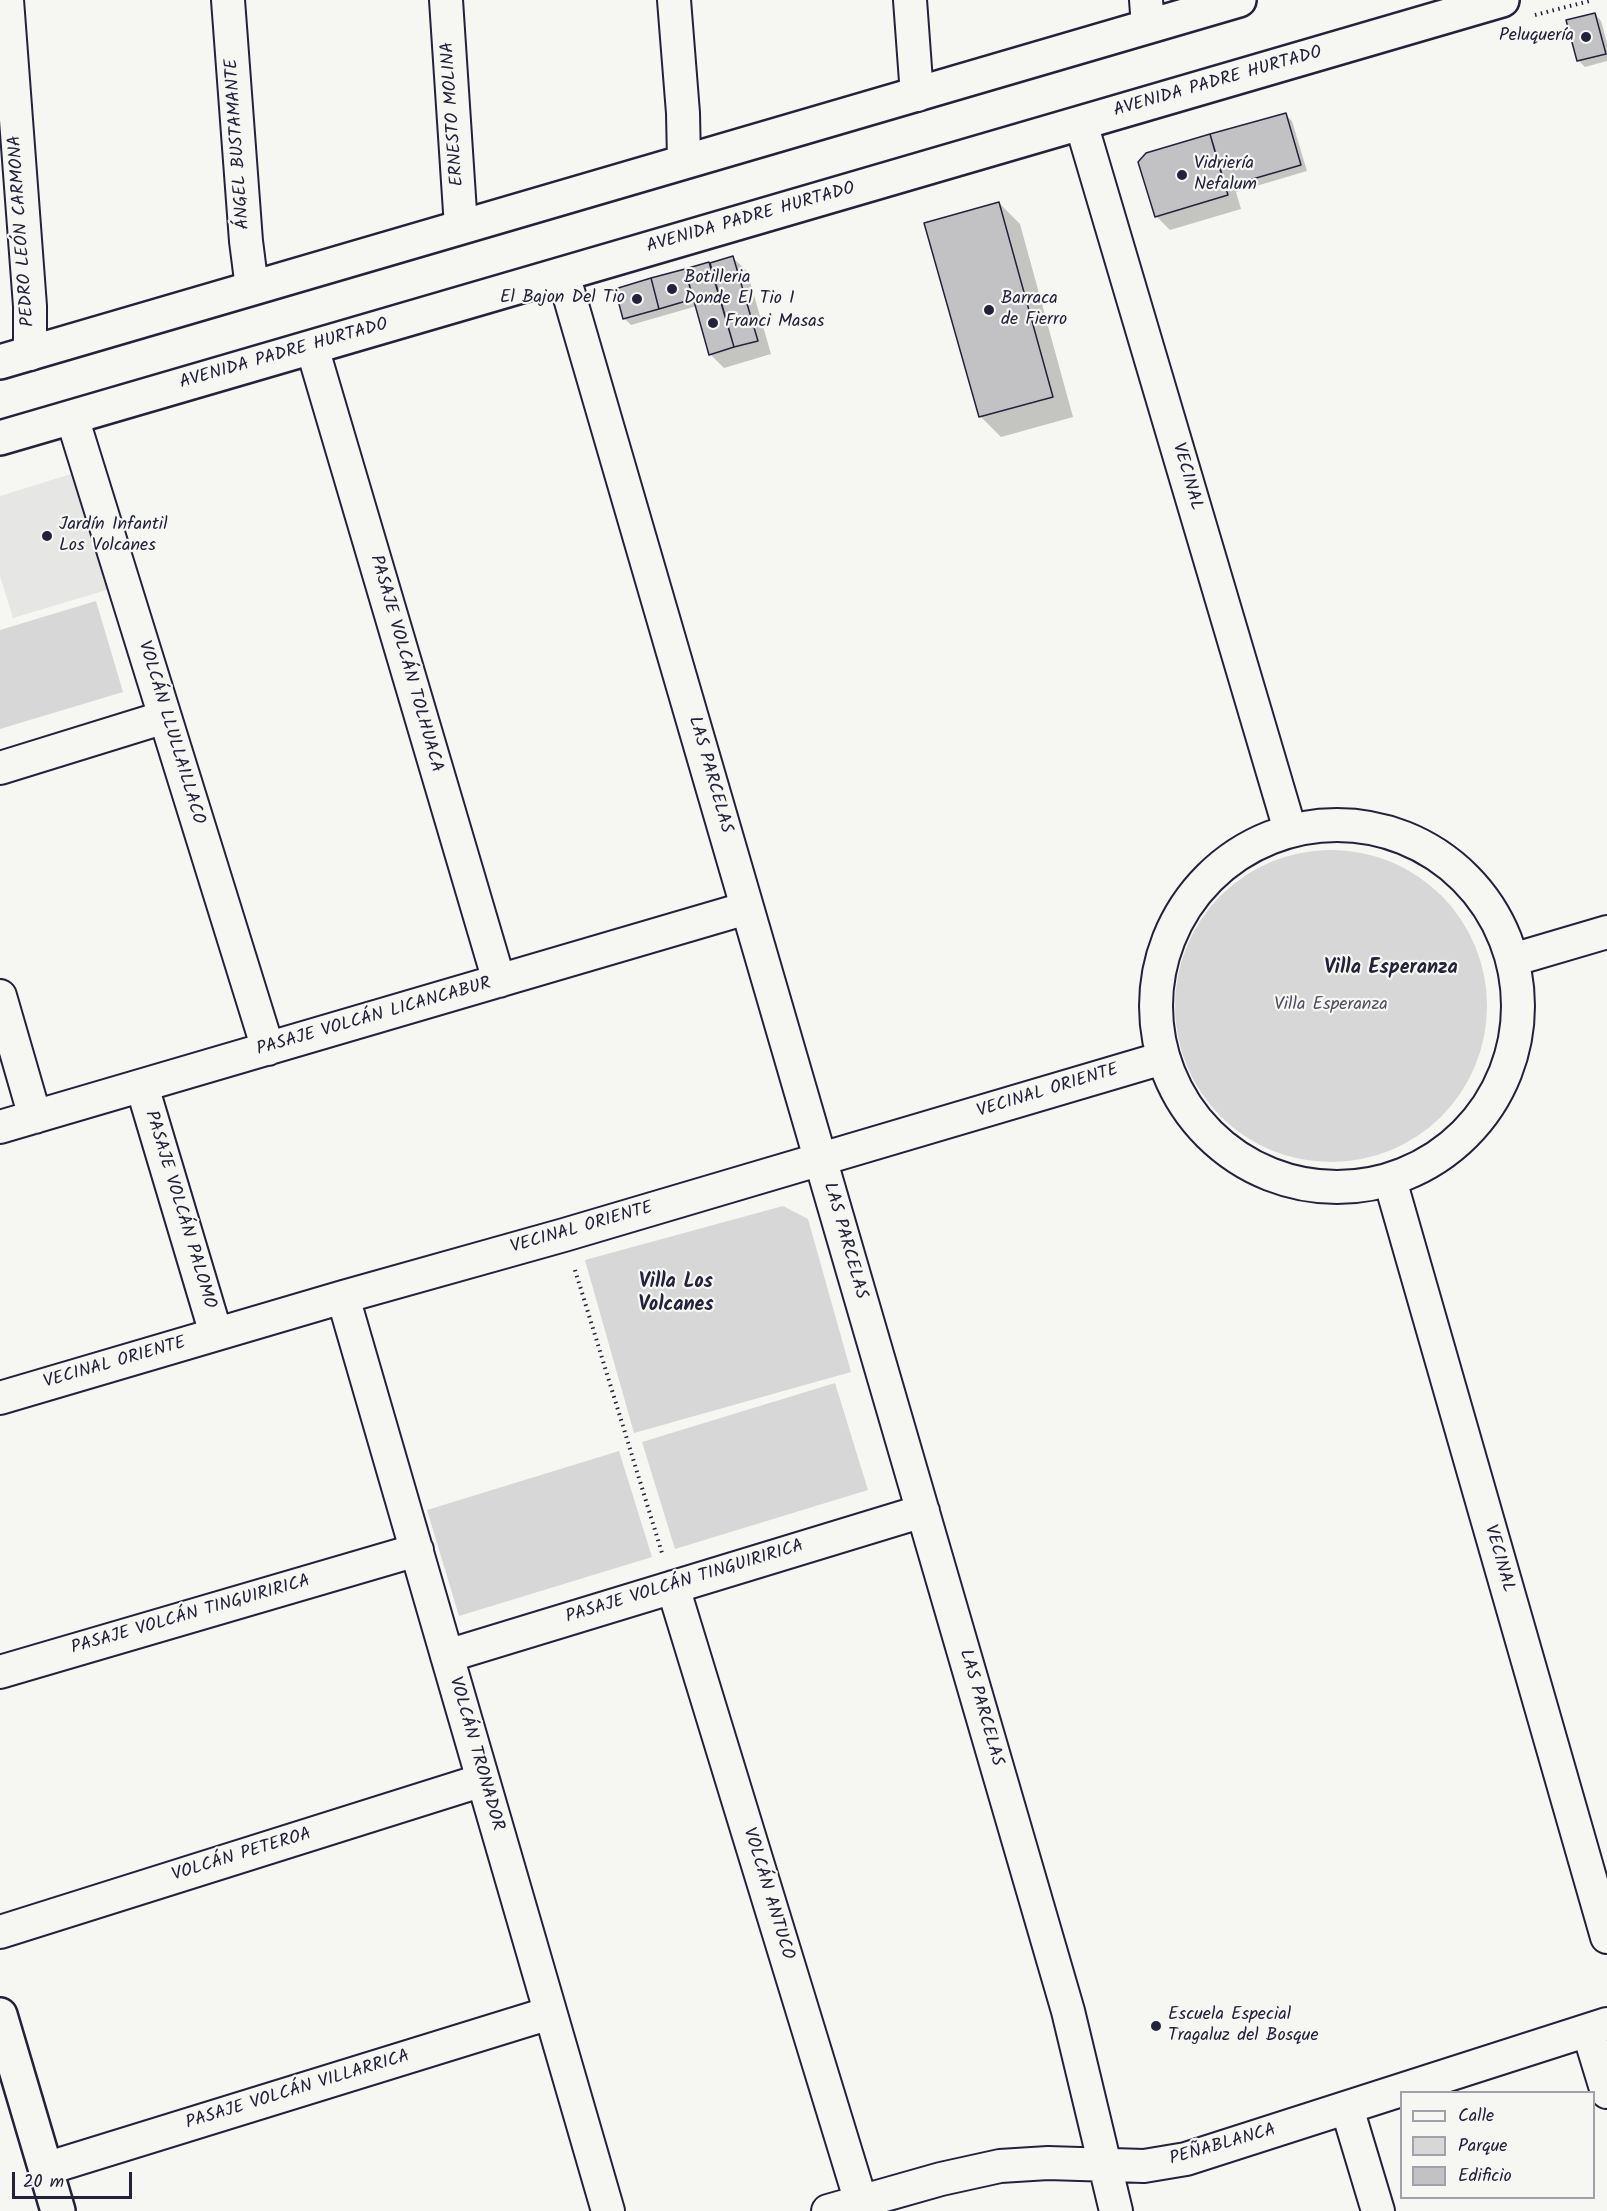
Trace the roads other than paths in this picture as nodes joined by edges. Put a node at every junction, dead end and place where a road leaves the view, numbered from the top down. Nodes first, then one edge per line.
1 (7, 0) edge
2 (228, 0) edge
3 (446, 0) edge
4 (674, 0) edge
5 (910, 0) edge
6 (1239, 0) edge
7 (1502, 0) edge
8 (1147, 13) edge
9 (917, 95) junction
10 (1081, 123) junction
11 (684, 161) junction
12 (461, 227) junction
13 (563, 274) junction
14 (252, 288) junction
15 (312, 347) junction
16 (15, 358) edge
17 (72, 417) junction
18 (0, 438) edge
19 (165, 717) junction
20 (0, 768) edge
21 (1290, 830) junction
22 (747, 908) junction
23 (1607, 932) edge
24 (1512, 960) junction
25 (499, 981) junction
26 (0, 996) edge
27 (268, 1048) junction
28 (1163, 1058) junction
29 (142, 1086) junction
30 (35, 1117) junction
31 (0, 1127) edge
32 (820, 1160) junction
33 (1390, 1180) junction
34 (343, 1297) junction
35 (216, 1334) junction
36 (0, 1398) edge
37 (923, 1511) junction
38 (417, 1550) junction
39 (673, 1587) junction
40 (447, 1656) junction
41 (0, 1672) edge
42 (483, 1780) junction
43 (0, 1932) edge
44 (1607, 1937) edge
45 (550, 2013) junction
46 (0, 2015) edge
47 (1598, 2027) edge
48 (1607, 2092) edge
49 (1347, 2108) junction
50 (1104, 2165) junction
51 (45, 2169) junction
52 (861, 2202) junction
53 (58, 2211) edge
54 (608, 2211) edge
55 (828, 2211) edge
56 (1116, 2211) edge
57 (1378, 2211) edge

1 - 16 street, PEDRO LEÓN CARMONA
2 - 14 street, ÁNGEL BUSTAMANTE
3 - 12 street, ERNESTO MOLINA
4 - 11 street
5 - 9 street
6 - 8 main road
7 - 10 main road, AVENIDA PADRE HURTADO
8 - 9 main road
9 - 11 main road
10 - 13 main road, AVENIDA PADRE HURTADO
10 - 21 street, VECINAL
11 - 12 main road
12 - 14 main road
13 - 15 main road, AVENIDA PADRE HURTADO
13 - 22 street, LAS PARCELAS
14 - 16 main road
15 - 17 main road, AVENIDA PADRE HURTADO
15 - 25 street, PASAJE VOLCÁN TOLHUACA
17 - 18 main road, AVENIDA PADRE HURTADO
17 - 19 street, VOLCÁN LLULLAILLACO
19 - 20 street
19 - 27 street, VOLCÁN LLULLAILLACO
21 - 24 street
21 - 28 street
22 - 25 street, PASAJE VOLCÁN LICANCABUR
22 - 32 street, LAS PARCELAS
23 - 24 street
24 - 33 street
25 - 27 street, PASAJE VOLCÁN LICANCABUR
26 - 30 street
27 - 29 street, PASAJE VOLCÁN LICANCABUR
28 - 32 street, VECINAL ORIENTE
28 - 33 street
29 - 30 street, PASAJE VOLCÁN LICANCABUR
29 - 35 street, PASAJE VOLCÁN PALOMO
30 - 31 street, PASAJE VOLCÁN LICANCABUR
32 - 34 street, VECINAL ORIENTE
32 - 37 street, LAS PARCELAS
33 - 44 street, VECINAL
34 - 35 street, VECINAL ORIENTE
34 - 38 street, VOLCÁN TRONADOR
35 - 36 street, VECINAL ORIENTE
37 - 39 street, PASAJE VOLCÁN TINGUIRIRICA
37 - 50 street, LAS PARCELAS
38 - 40 street, VOLCÁN TRONADOR
38 - 41 street, PASAJE VOLCÁN TINGUIRIRICA
39 - 40 street, PASAJE VOLCÁN TINGUIRIRICA
39 - 52 street, VOLCÁN ANTUCO
40 - 42 street, VOLCÁN TRONADOR
42 - 43 street, VOLCÁN PETEROA
42 - 45 street, VOLCÁN TRONADOR
45 - 51 street, PASAJE VOLCÁN VILLARRICA
45 - 54 street, VOLCÁN TRONADOR
46 - 51 main road
47 - 48 street
47 - 49 street, PEÑABLANCA
49 - 50 street, PEÑABLANCA
49 - 57 street
50 - 52 street, PEÑABLANCA
50 - 56 street, LAS PARCELAS
51 - 53 main road
52 - 55 street, PEÑABLANCA

